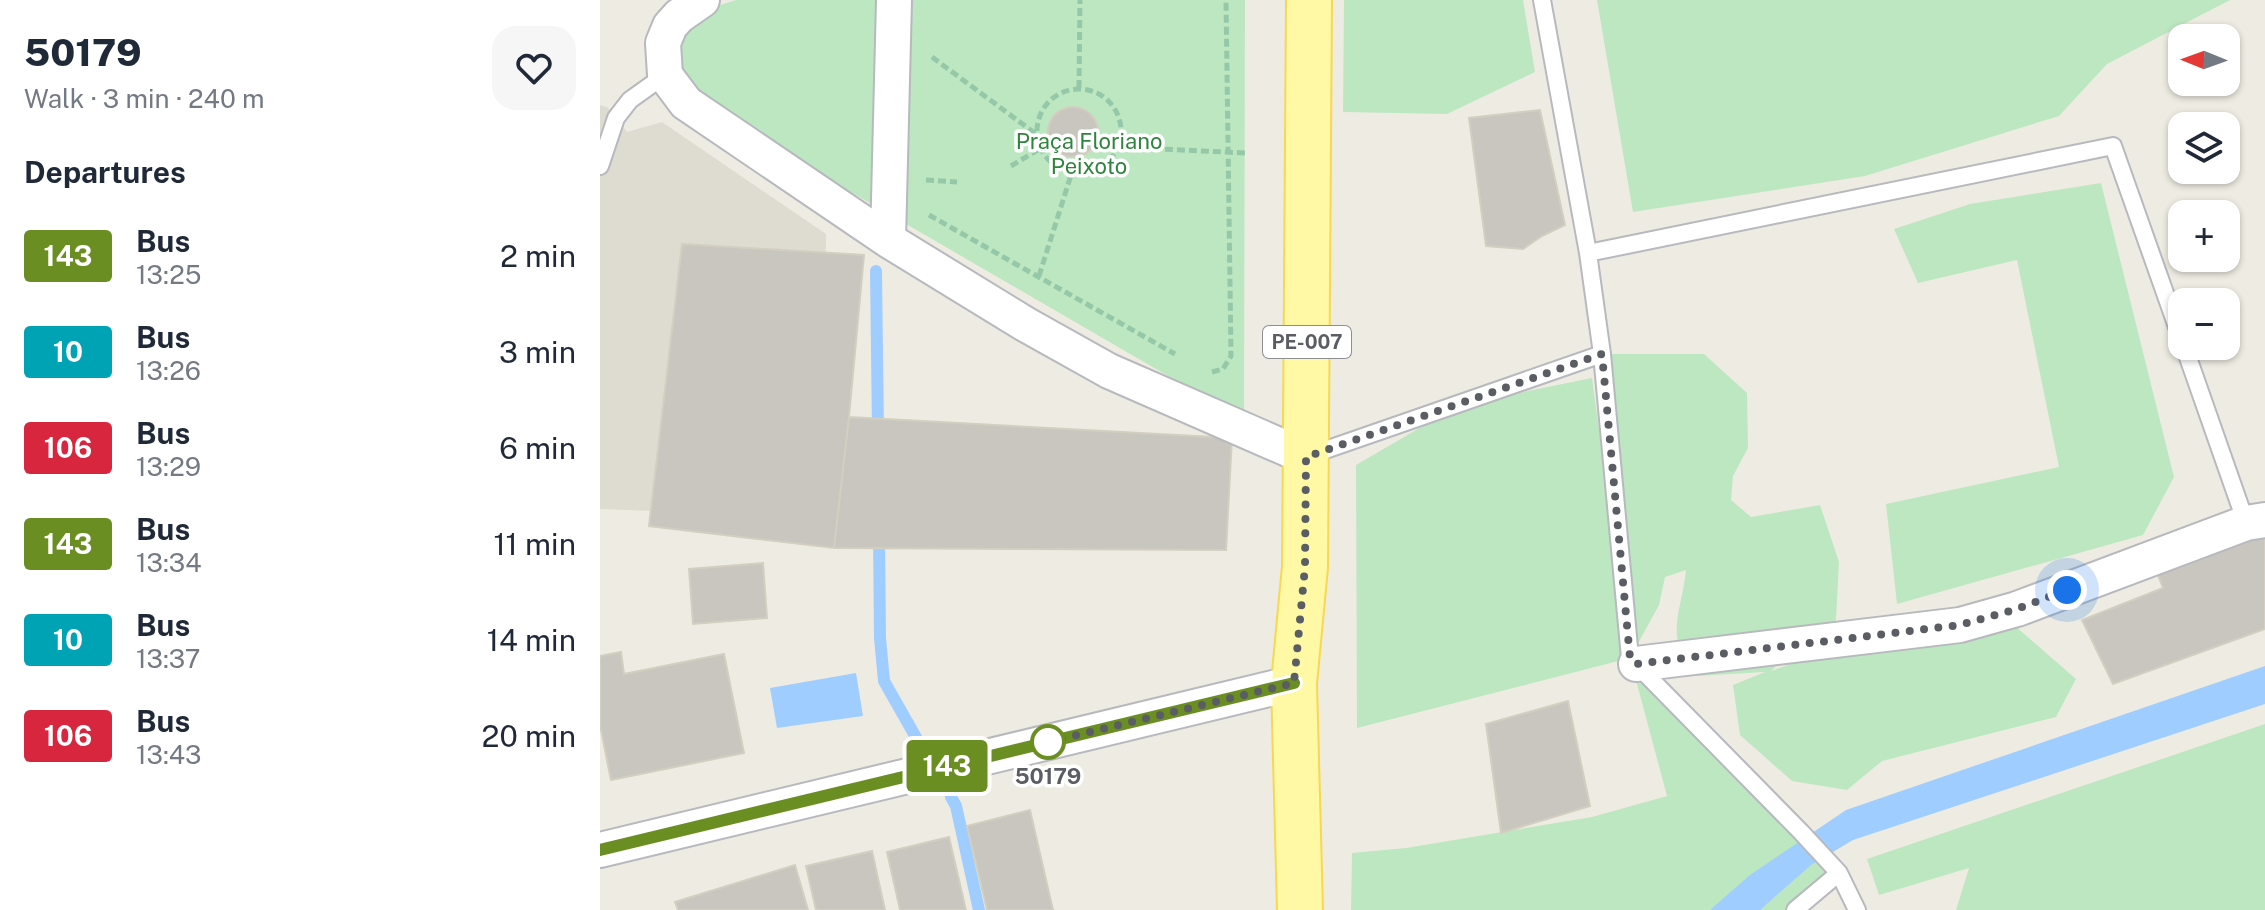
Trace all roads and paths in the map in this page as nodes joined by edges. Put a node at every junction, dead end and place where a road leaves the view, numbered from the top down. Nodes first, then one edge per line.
1 (702, 0) edge
2 (894, 0) edge
3 (1080, 0) edge
4 (1226, 0) edge
5 (1309, 0) edge
6 (1542, 0) edge
7 (925, 52) dead end
8 (665, 75) junction
9 (1079, 88) junction
10 (1037, 135) junction
11 (1117, 147) junction
12 (1041, 148) junction
13 (1228, 152) junction
14 (1245, 153) dead end
15 (600, 166) edge
16 (1011, 166) dead end
17 (1072, 172) junction
18 (924, 180) dead end
19 (957, 182) dead end
20 (928, 215) dead end
21 (888, 240) junction
22 (1588, 253) junction
23 (1039, 276) junction
24 (2168, 302) edge
25 (1602, 354) junction
26 (1183, 358) dead end
27 (2190, 360) edge
28 (1209, 373) dead end
29 (1306, 457) junction
30 (2256, 521) edge
31 (1636, 664) junction
32 (1294, 683) junction
33 (600, 850) edge
34 (1839, 873) junction
35 (1300, 910) edge
36 (1795, 910) edge
37 (1857, 910) edge

1 - 8 street
2 - 21 street
3 - 9 path
4 - 13 path
5 - 29 main road, PE-007
6 - 22 lane
7 - 10 path
8 - 15 lane
8 - 21 street
9 - 10 path
9 - 11 path
10 - 12 path
11 - 13 path
11 - 17 path
12 - 16 path
12 - 17 path
13 - 14 path
13 - 28 path
17 - 23 path
18 - 19 path
20 - 23 path
21 - 29 street
22 - 24 lane
22 - 25 lane
23 - 26 path
25 - 29 lane
25 - 31 lane
27 - 30 lane
29 - 32 main road, PE-007
30 - 31 street
31 - 34 lane
32 - 33 street
32 - 35 main road, PE-007
34 - 36 lane
34 - 37 lane

